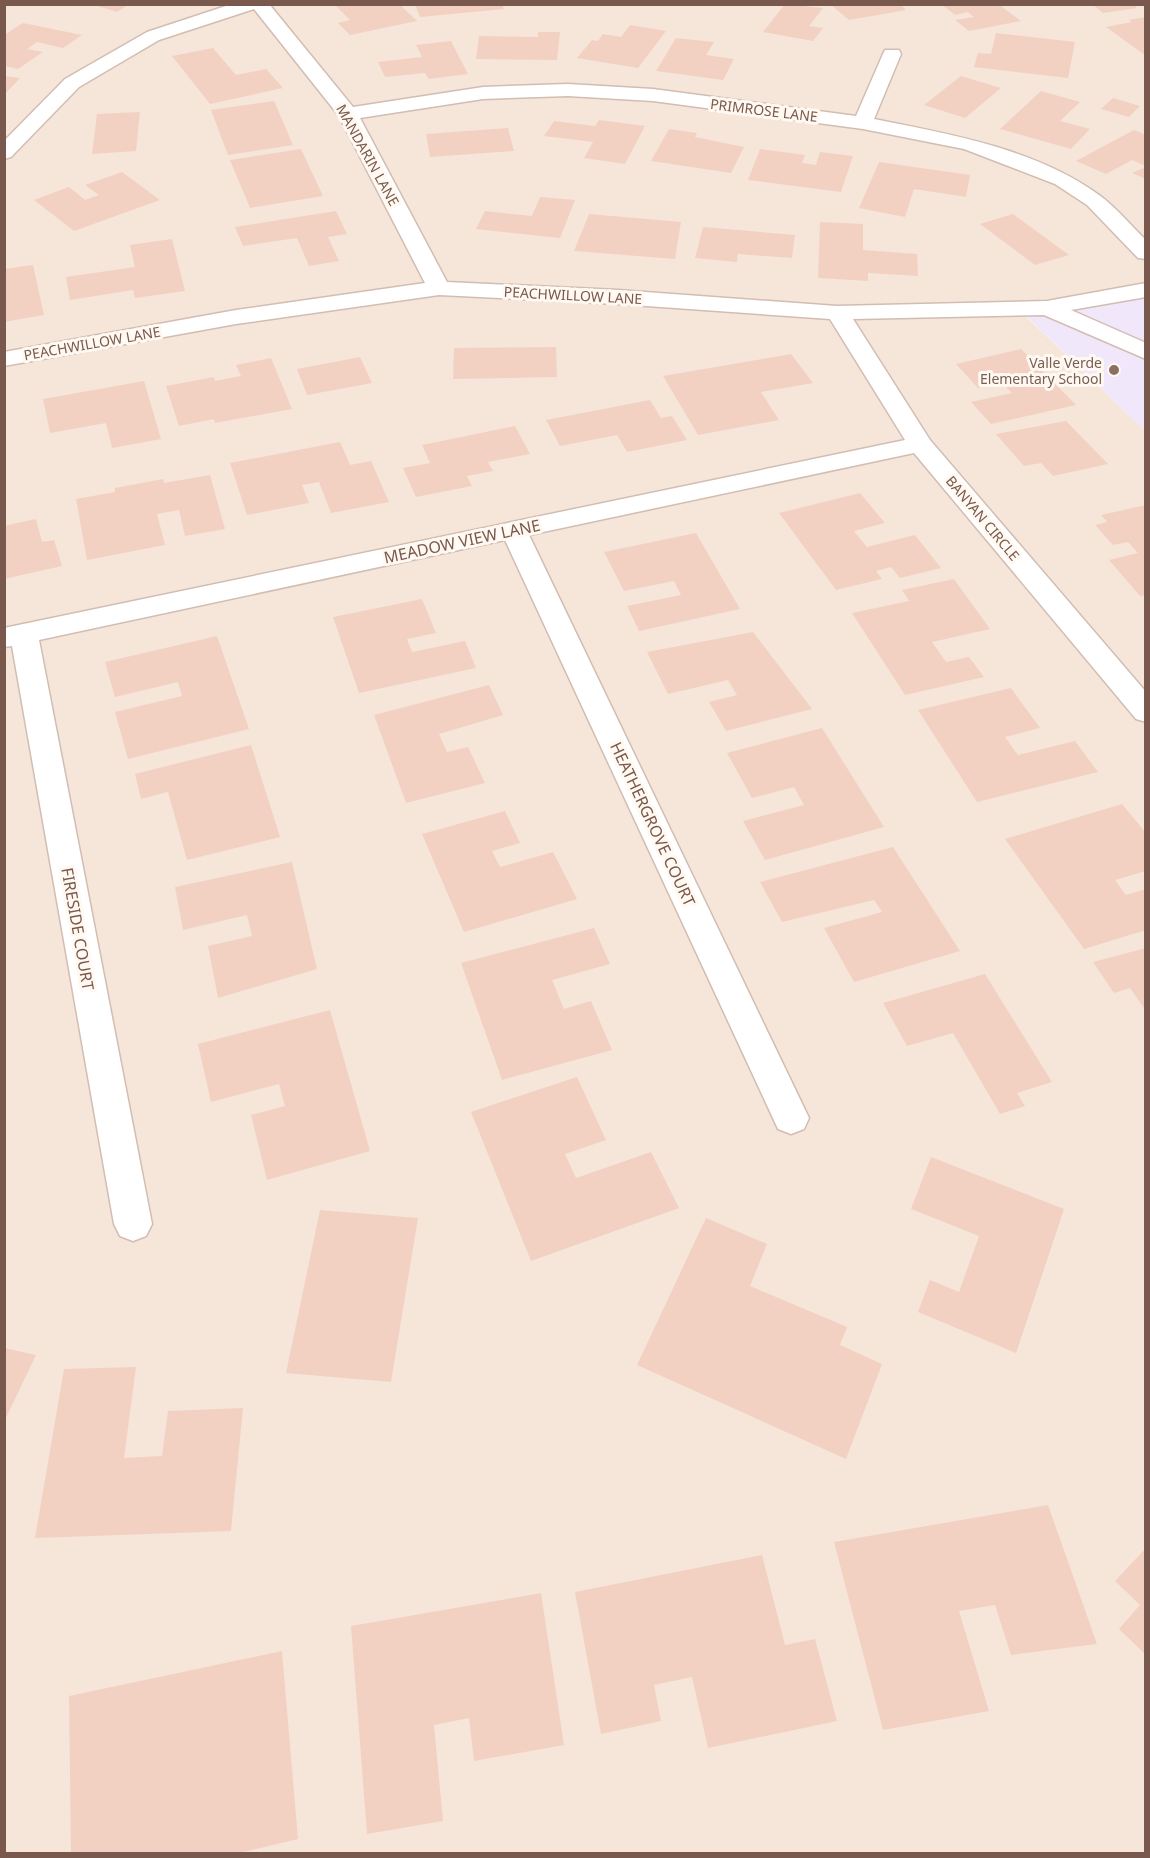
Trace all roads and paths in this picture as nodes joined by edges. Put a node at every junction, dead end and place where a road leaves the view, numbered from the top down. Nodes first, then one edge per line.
1 (250, 4) edge
2 (259, 4) edge
3 (892, 54) dead end
4 (348, 114) junction
5 (863, 123) junction
6 (4, 153) edge
7 (1146, 253) edge
8 (439, 288) junction
9 (1146, 290) edge
10 (1047, 308) junction
11 (837, 313) junction
12 (1146, 352) edge
13 (4, 359) edge
14 (920, 444) junction
15 (514, 531) junction
16 (14, 635) edge
17 (1146, 712) edge
18 (791, 1118) dead end
19 (133, 1224) dead end

1 - 6 street
2 - 4 street, MANDARIN LANE
3 - 5 street
4 - 5 street, PRIMROSE LANE
4 - 8 street, MANDARIN LANE
5 - 7 street, PRIMROSE LANE
8 - 11 street, PEACHWILLOW LANE
8 - 13 street, PEACHWILLOW LANE
9 - 10 street, PEACHWILLOW LANE
10 - 11 street, PEACHWILLOW LANE
10 - 12 street
11 - 14 street, BANYAN CIRCLE
14 - 15 street, MEADOW VIEW LANE
14 - 17 street, BANYAN CIRCLE
15 - 16 street, MEADOW VIEW LANE
15 - 18 street, HEATHERGROVE COURT
16 - 19 street, FIRESIDE COURT

